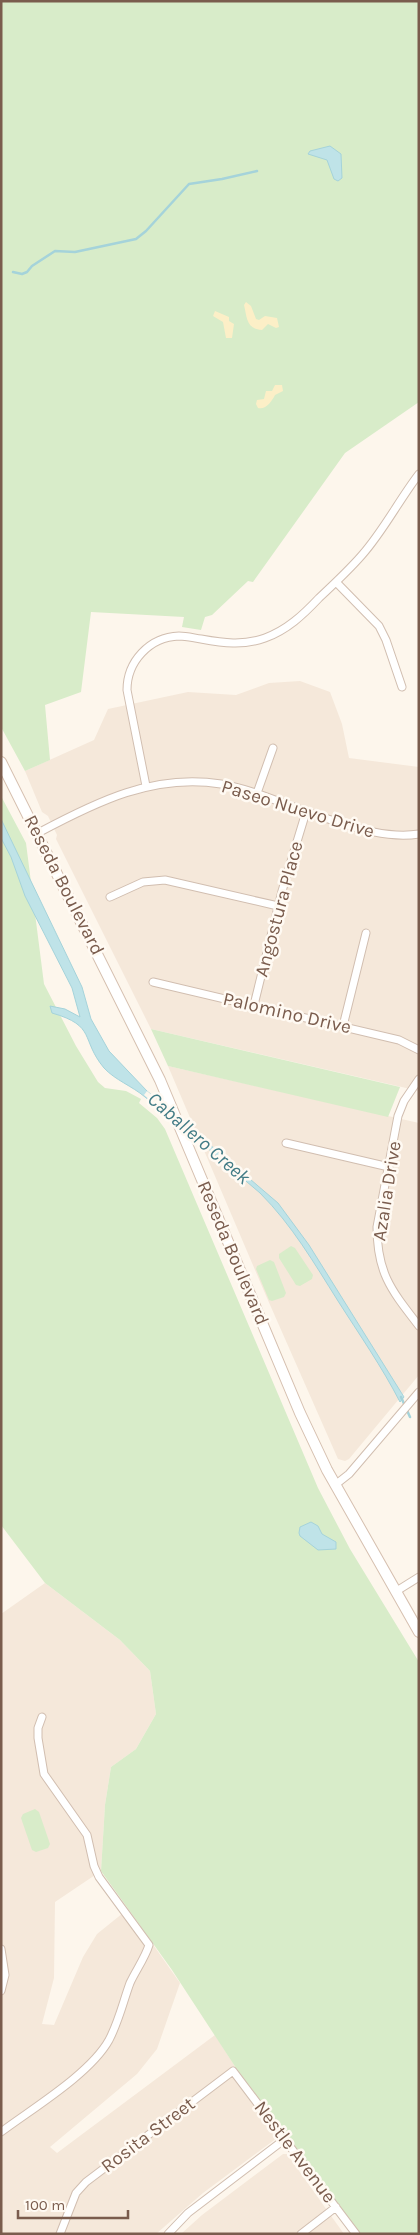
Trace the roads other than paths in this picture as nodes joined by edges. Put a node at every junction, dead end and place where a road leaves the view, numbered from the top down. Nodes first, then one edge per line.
1 (419, 474) edge
2 (336, 582) junction
3 (402, 687) dead end
4 (273, 748) dead end
5 (1, 762) edge
6 (146, 786) junction
7 (256, 793) junction
8 (306, 812) junction
9 (38, 833) junction
10 (419, 834) edge
11 (110, 897) dead end
12 (278, 906) junction
13 (366, 933) dead end
14 (153, 982) dead end
15 (254, 1005) junction
16 (343, 1026) junction
17 (419, 1050) edge
18 (419, 1079) edge
19 (286, 1143) dead end
20 (389, 1167) junction
21 (419, 1326) edge
22 (419, 1392) edge
23 (335, 1485) junction
24 (419, 1577) edge
25 (395, 1592) junction
26 (419, 1632) edge
27 (42, 1717) dead end
28 (1, 1949) edge
29 (1, 1991) edge
30 (233, 2071) joint
31 (1, 2132) edge
32 (285, 2139) junction
33 (336, 2207) junction
34 (60, 2234) edge
35 (168, 2234) edge
36 (301, 2234) edge
37 (356, 2234) edge

1 - 2 street
2 - 3 street
2 - 6 street
4 - 7 street
5 - 9 main road, Reseda Boulevard
6 - 7 street, Paseo Nuevo Drive
6 - 9 street, Paseo Nuevo Drive
7 - 8 street, Paseo Nuevo Drive
8 - 10 street, Paseo Nuevo Drive
8 - 12 street, Angostura Place
9 - 23 main road, Reseda Boulevard
11 - 12 street
12 - 15 street, Angostura Place
13 - 16 street
14 - 15 street, Palomino Drive
15 - 16 street, Palomino Drive
16 - 17 street, Palomino Drive
18 - 20 street, Azalia Drive
19 - 20 street
20 - 21 street, Azalia Drive
22 - 23 street
23 - 25 main road, Reseda Boulevard
24 - 25 street
25 - 26 main road, Reseda Boulevard
27 - 31 street
28 - 29 street
30 - 32 street, Nestle Avenue
30 - 34 street, Rosita Street
32 - 33 street, Nestle Avenue
32 - 35 street
33 - 36 street
33 - 37 street, Nestle Avenue

